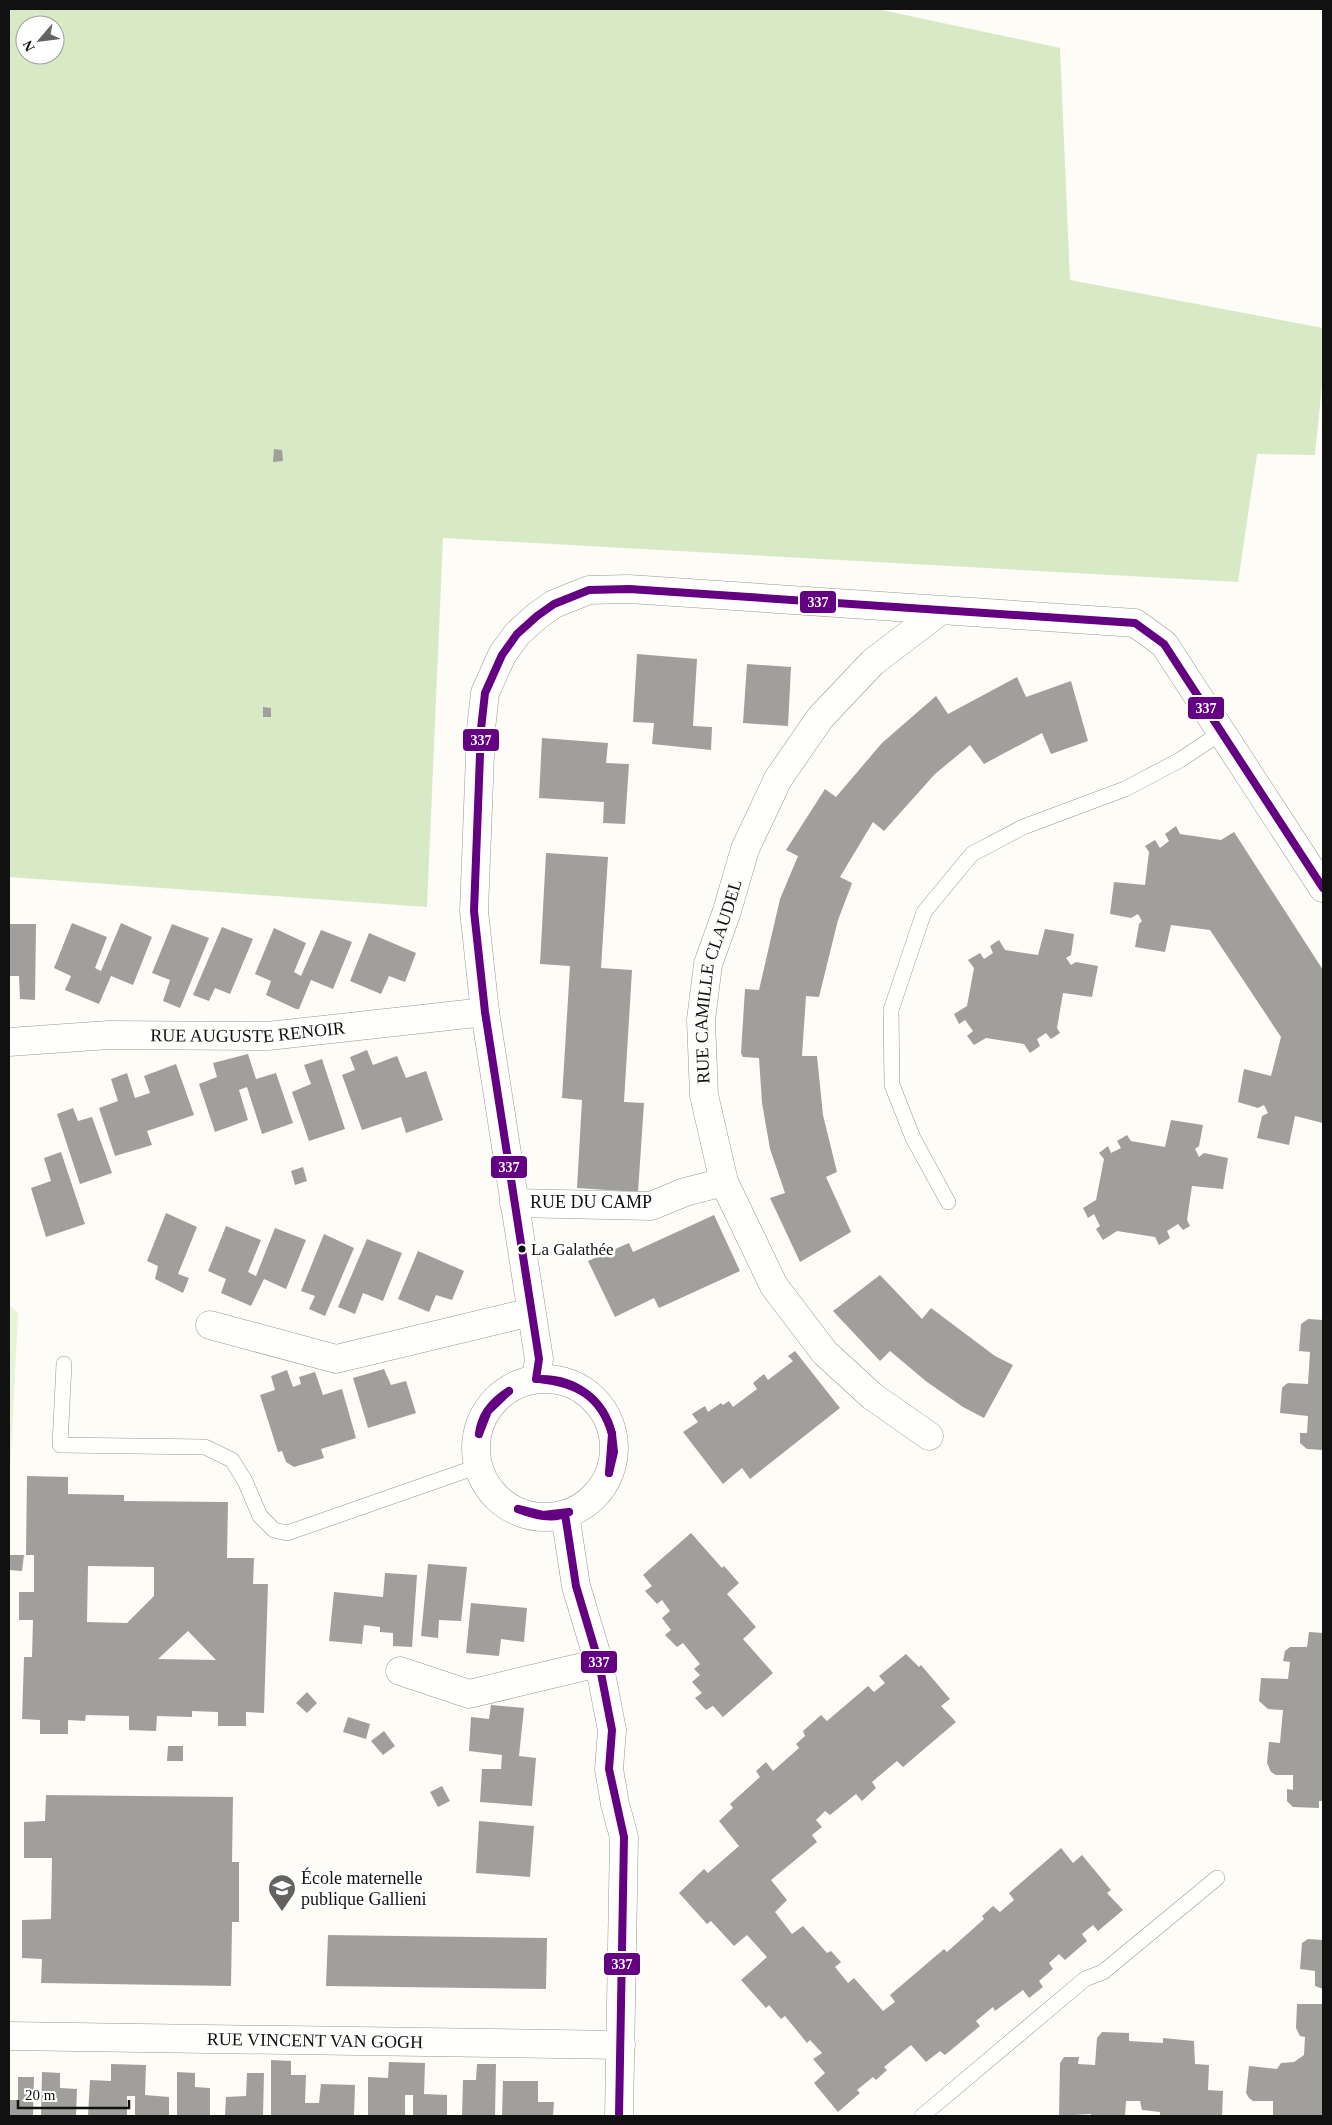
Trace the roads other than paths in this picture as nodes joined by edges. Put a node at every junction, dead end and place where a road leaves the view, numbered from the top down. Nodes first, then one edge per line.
1 (940, 612) junction
2 (1222, 732) junction
3 (1323, 888) edge
4 (484, 1012) junction
5 (9, 1042) edge
6 (724, 1182) junction
7 (948, 1202) dead end
8 (514, 1203) junction
9 (531, 1312) junction
10 (210, 1325) dead end
11 (64, 1364) dead end
12 (536, 1380) junction
13 (930, 1436) dead end
14 (479, 1466) junction
15 (565, 1514) junction
16 (599, 1663) junction
17 (400, 1672) dead end
18 (1217, 1878) dead end
19 (9, 2036) edge
20 (621, 2045) junction
21 (619, 2116) edge
22 (922, 2116) edge

1 - 2 street, RUE DU CAMP
1 - 4 street, RUE DU CAMP
1 - 6 street, RUE CAMILLE CLAUDEL
2 - 3 street, RUE DU CAMP
2 - 7 lane
4 - 5 street, RUE AUGUSTE RENOIR
4 - 8 street, RUE DU CAMP
6 - 8 street, RUE DU CAMP
6 - 13 street, RUE CAMILLE CLAUDEL
8 - 9 street, RUE DU CAMP
9 - 10 street
9 - 12 street, RUE DU CAMP
11 - 14 lane
12 - 14 street
12 - 15 street
14 - 15 street
15 - 16 street
16 - 17 street
16 - 20 street
18 - 22 lane
19 - 20 street, RUE VINCENT VAN GOGH
20 - 21 street

